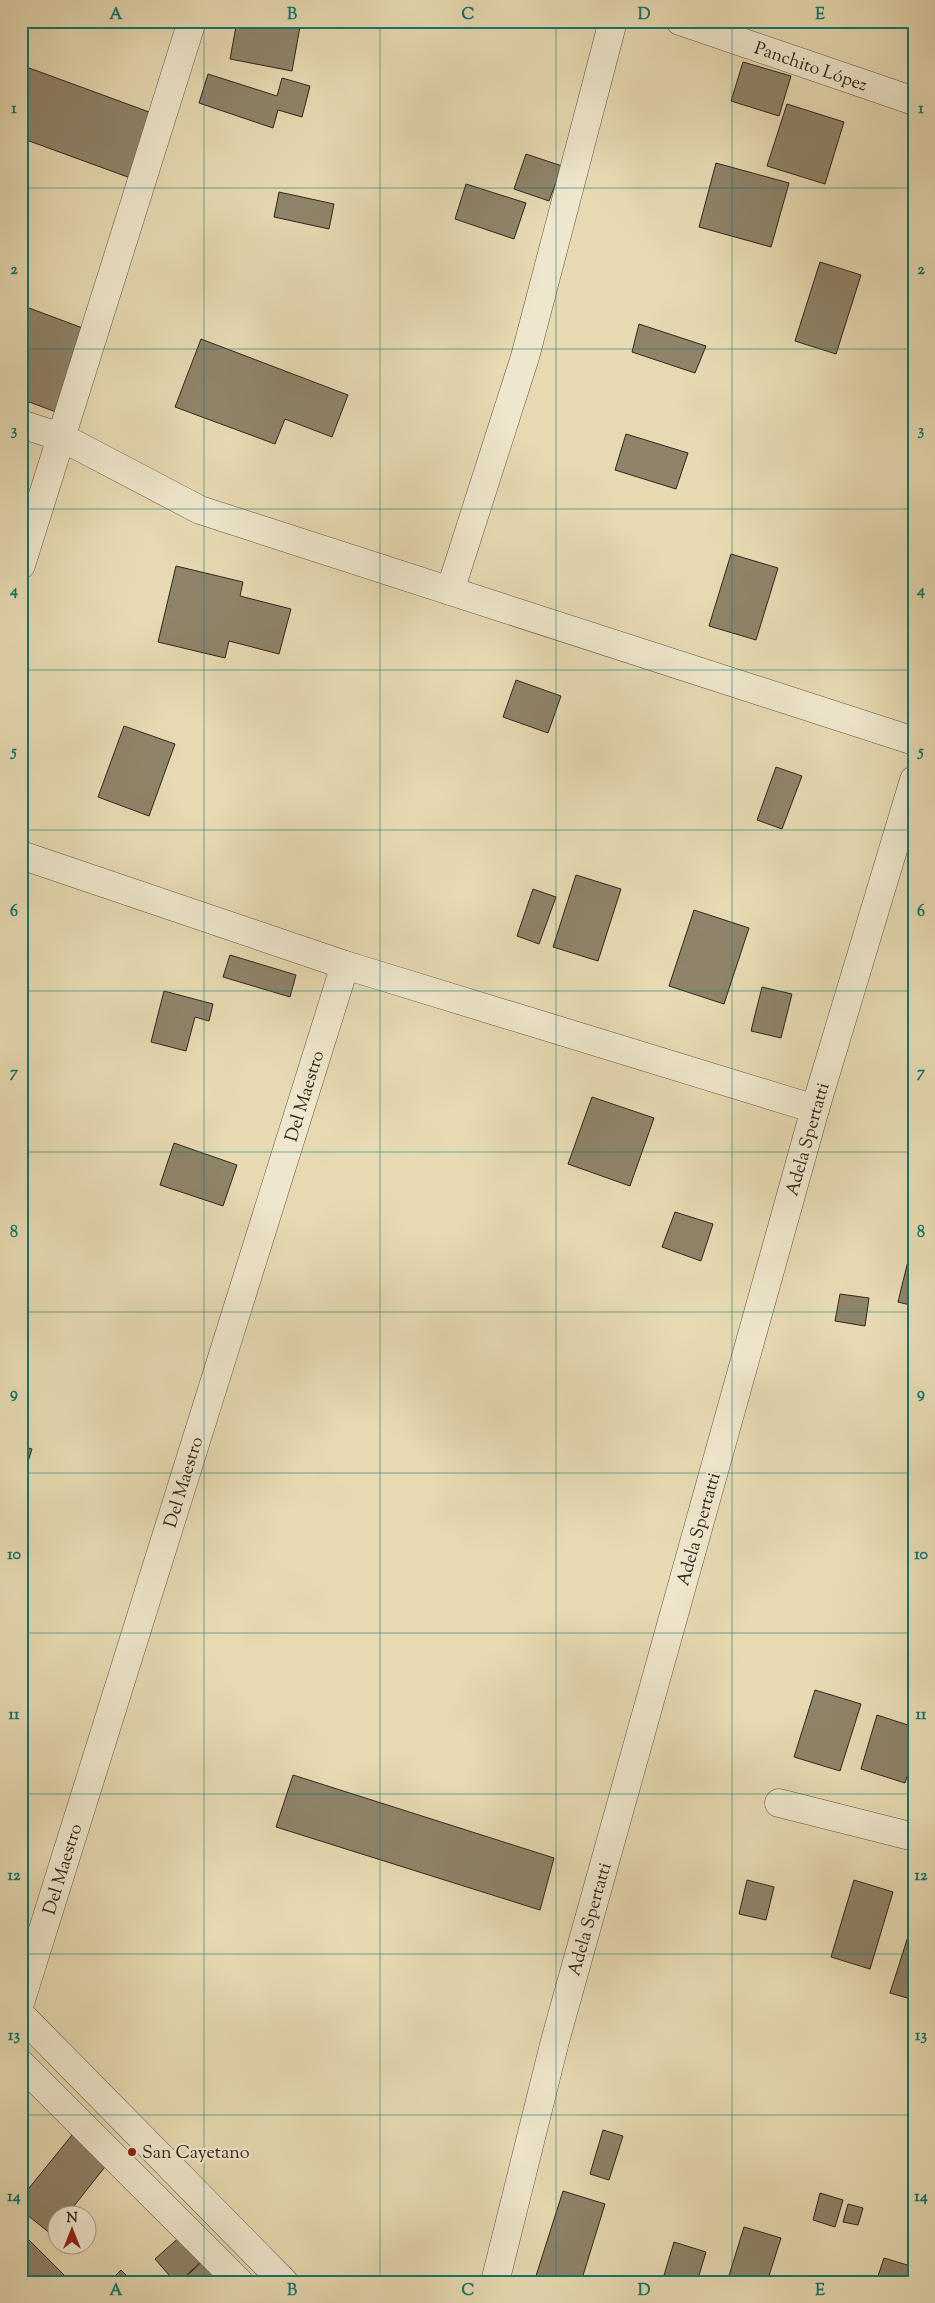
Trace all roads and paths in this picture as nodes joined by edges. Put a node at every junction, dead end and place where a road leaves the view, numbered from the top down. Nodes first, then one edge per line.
1 (192, 21) edge
2 (612, 21) edge
3 (680, 21) edge
4 (914, 101) edge
5 (21, 424) edge
6 (61, 437) junction
7 (21, 566) edge
8 (450, 591) junction
9 (914, 741) edge
10 (914, 780) edge
11 (21, 855) edge
12 (345, 965) junction
13 (815, 1109) junction
14 (779, 1803) dead end
15 (914, 1837) edge
16 (21, 2000) edge
17 (21, 2015) edge
18 (21, 2064) edge
19 (239, 2282) edge
20 (284, 2282) edge
21 (495, 2282) edge

1 - 6 street
2 - 8 street
3 - 4 street, Panchito López
5 - 6 street
6 - 7 street
6 - 8 street
8 - 9 street
10 - 13 street, Adela Spertatti
11 - 12 street
12 - 13 street
12 - 16 street, Del Maestro
13 - 21 street, Adela Spertatti
14 - 15 street
17 - 20 street
18 - 19 street

